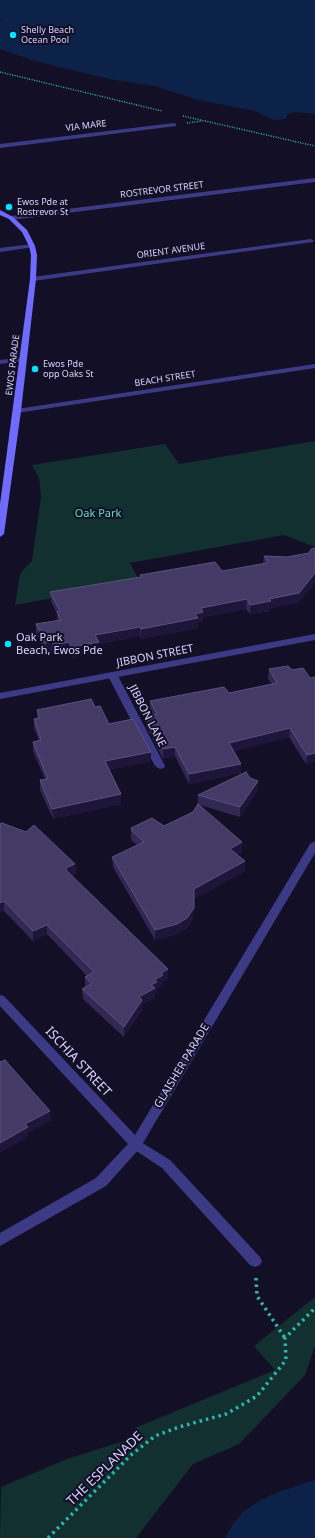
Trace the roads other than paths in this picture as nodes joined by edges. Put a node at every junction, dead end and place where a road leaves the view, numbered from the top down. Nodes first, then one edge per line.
1 (174, 125) road end
2 (0, 146) edge
3 (315, 180) edge
4 (0, 212) edge
5 (11, 218) junction
6 (311, 241) dead end
7 (32, 246) junction
8 (0, 250) edge
9 (33, 279) junction
10 (23, 359) junction
11 (0, 362) edge
12 (315, 366) edge
13 (17, 411) junction
14 (3, 488) edge
15 (0, 534) edge
16 (315, 637) edge
17 (113, 676) junction
18 (0, 696) edge
19 (160, 766) dead end
20 (315, 844) edge
21 (0, 999) edge
22 (136, 1144) junction
23 (0, 1240) edge
24 (255, 1261) road end

1 - 2 street, VIA MARE
3 - 5 street, ROSTREVOR STREET
4 - 5 street, EWOS PARADE
5 - 7 street, EWOS PARADE
6 - 9 street, ORIENT AVENUE
7 - 8 street
7 - 9 street, EWOS PARADE
9 - 10 street, EWOS PARADE
10 - 11 street
10 - 13 street, EWOS PARADE
12 - 13 street, BEACH STREET
13 - 14 street, EWOS PARADE
14 - 15 street, EWOS PARADE
16 - 17 street, JIBBON STREET
17 - 18 street, JIBBON STREET
17 - 19 street, JIBBON LANE
20 - 22 street, GLAISHER PARADE
21 - 22 street, ISCHIA STREET
22 - 23 street, GLAISHER PARADE
22 - 24 street, ISCHIA STREET

